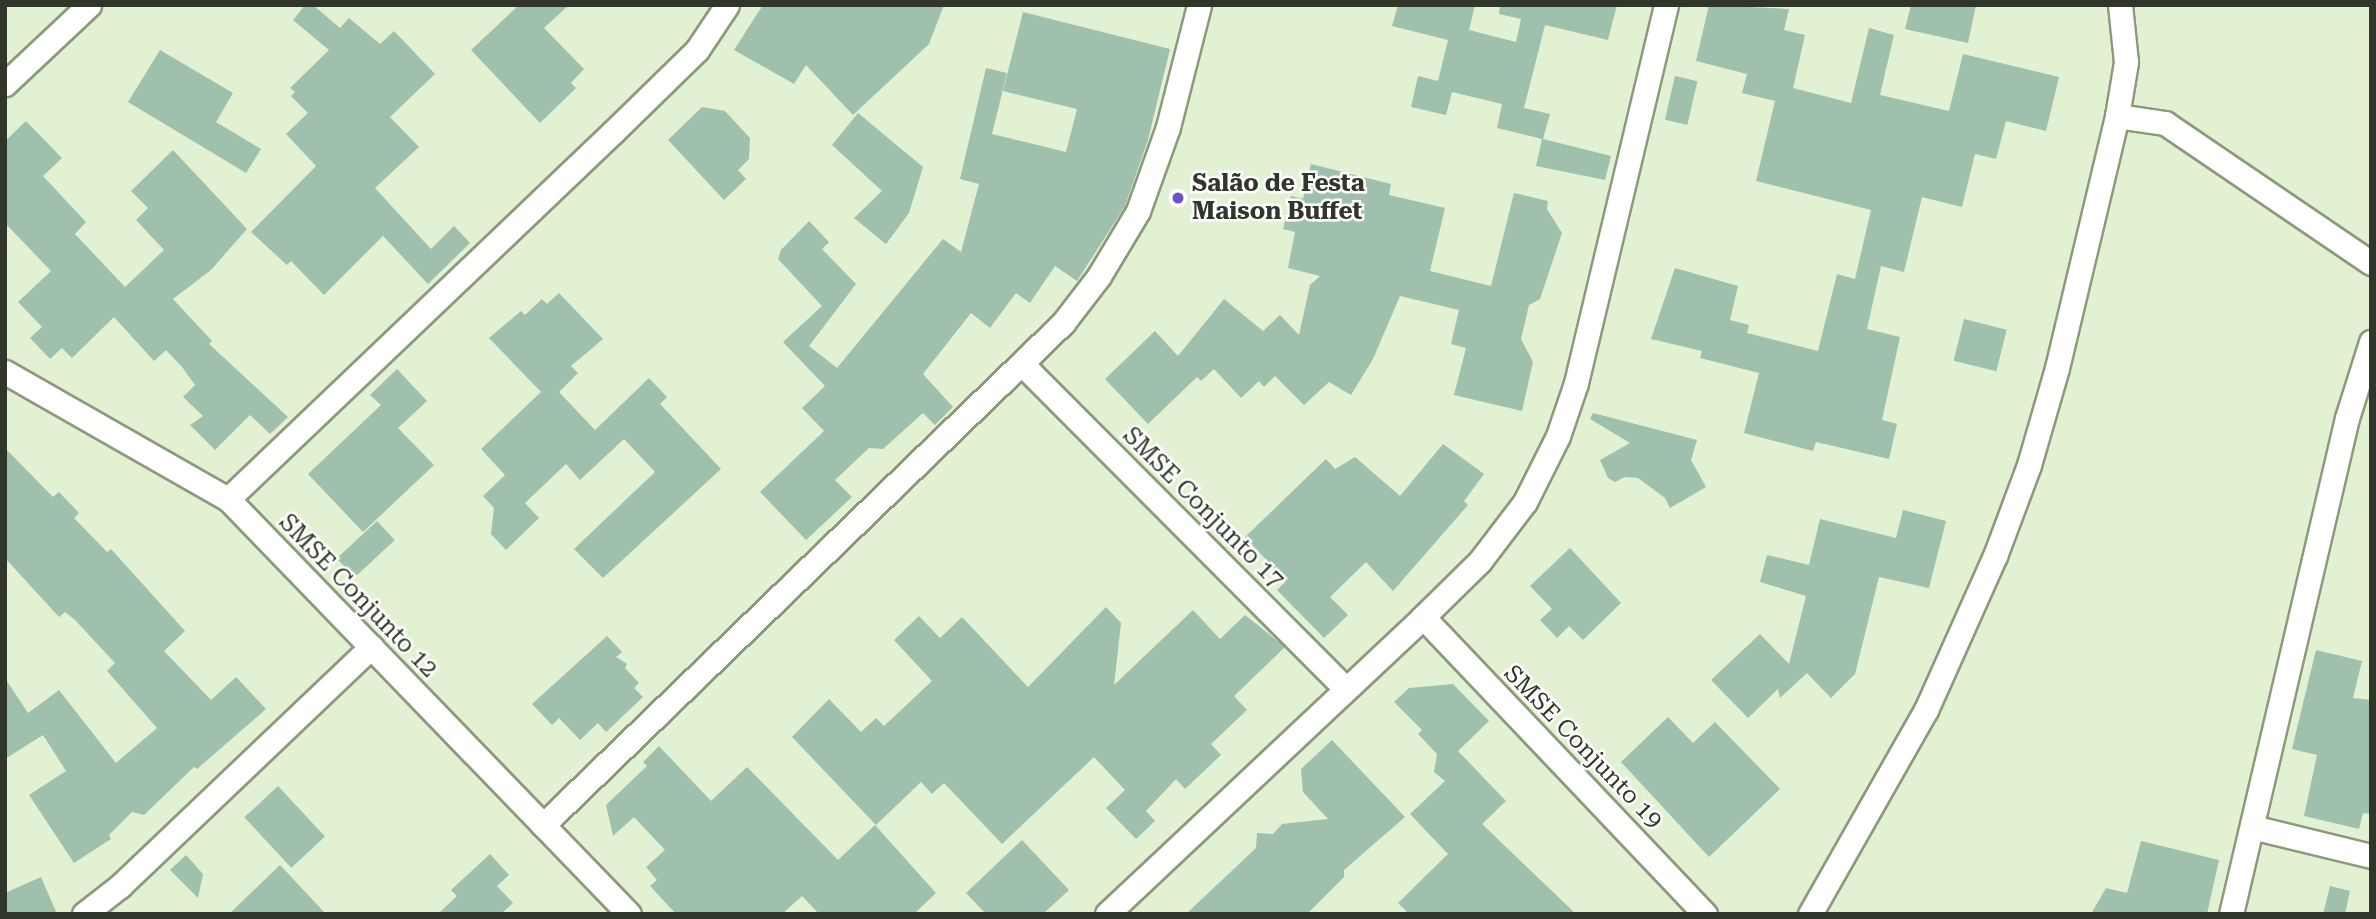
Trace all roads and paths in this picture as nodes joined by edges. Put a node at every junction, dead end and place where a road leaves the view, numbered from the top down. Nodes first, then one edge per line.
1 (89, 5) edge
2 (727, 5) edge
3 (1199, 5) edge
4 (1666, 5) edge
5 (2120, 5) edge
6 (5, 84) edge
7 (2117, 116) junction
8 (2371, 263) edge
9 (2371, 342) edge
10 (1023, 365) junction
11 (5, 372) edge
12 (228, 499) junction
13 (1423, 617) junction
14 (371, 647) junction
15 (1345, 688) junction
16 (543, 825) junction
17 (2252, 827) junction
18 (2371, 856) edge
19 (84, 914) edge
20 (629, 914) edge
21 (1107, 914) edge
22 (1705, 914) edge
23 (1810, 914) edge
24 (2231, 914) edge

1 - 6 street
2 - 12 street
3 - 10 street
4 - 13 street
5 - 7 street
7 - 8 street
7 - 23 street
9 - 17 street
10 - 15 street, SMSE Conjunto 17
10 - 16 street
11 - 12 street, SMSE Conjunto 12
12 - 14 street, SMSE Conjunto 12
13 - 15 street
13 - 22 street, SMSE Conjunto 19
14 - 16 street, SMSE Conjunto 12
14 - 19 street
15 - 21 street
16 - 20 street, SMSE Conjunto 12
17 - 18 street
17 - 24 street

